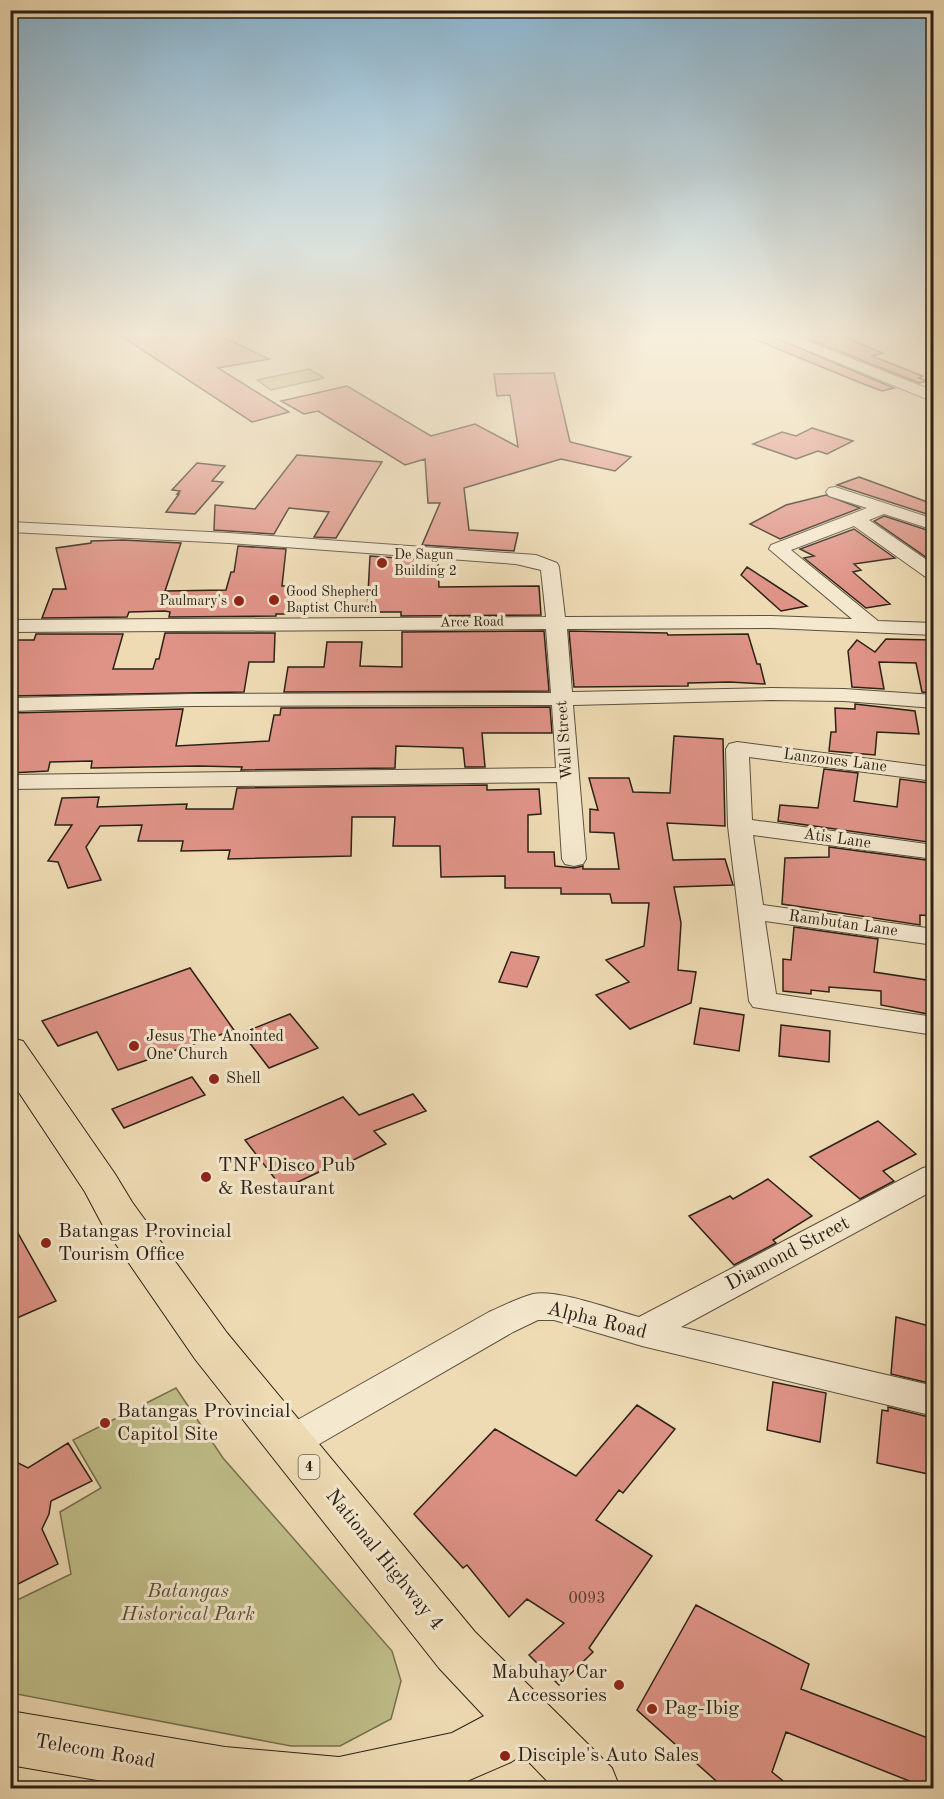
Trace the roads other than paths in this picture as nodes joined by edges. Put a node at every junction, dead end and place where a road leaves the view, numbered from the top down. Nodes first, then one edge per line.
1 (835, 492) dead end
2 (881, 509) junction
3 (854, 518) junction
4 (933, 525) edge
5 (10, 527) edge
6 (933, 574) edge
7 (556, 622) junction
8 (10, 626) edge
9 (872, 626) junction
10 (933, 628) edge
11 (562, 699) junction
12 (933, 702) edge
13 (10, 705) edge
14 (933, 774) edge
15 (568, 775) junction
16 (10, 782) edge
17 (740, 826) junction
18 (933, 852) edge
19 (574, 860) dead end
20 (753, 911) junction
21 (933, 937) edge
22 (933, 1026) edge
23 (10, 1050) edge
24 (933, 1176) edge
25 (642, 1332) junction
26 (933, 1401) edge
27 (289, 1443) junction
28 (525, 1720) junction
29 (10, 1738) edge
30 (592, 1788) edge

1 - 2 street
2 - 3 street
2 - 4 street
3 - 6 street
3 - 9 street
5 - 7 street, Wall Street
7 - 8 street, Arce Road
7 - 9 street, Arce Road
7 - 11 street, Wall Street
9 - 10 street, Arce Road
11 - 12 street
11 - 13 street
11 - 15 street, Wall Street
14 - 17 street, Lanzones Lane
15 - 16 street
15 - 19 street, Wall Street
17 - 18 street, Atis Lane
17 - 20 street
20 - 21 street, Rambutan Lane
20 - 22 street
23 - 27 main road, National Highway 4 / 4
24 - 25 street, Diamond Street
25 - 26 street, Alpha Road
25 - 27 street, Alpha Road
27 - 28 main road, National Highway 4 / 4
28 - 29 main road, Telecom Road
28 - 30 main road, National Highway 4 / 4

